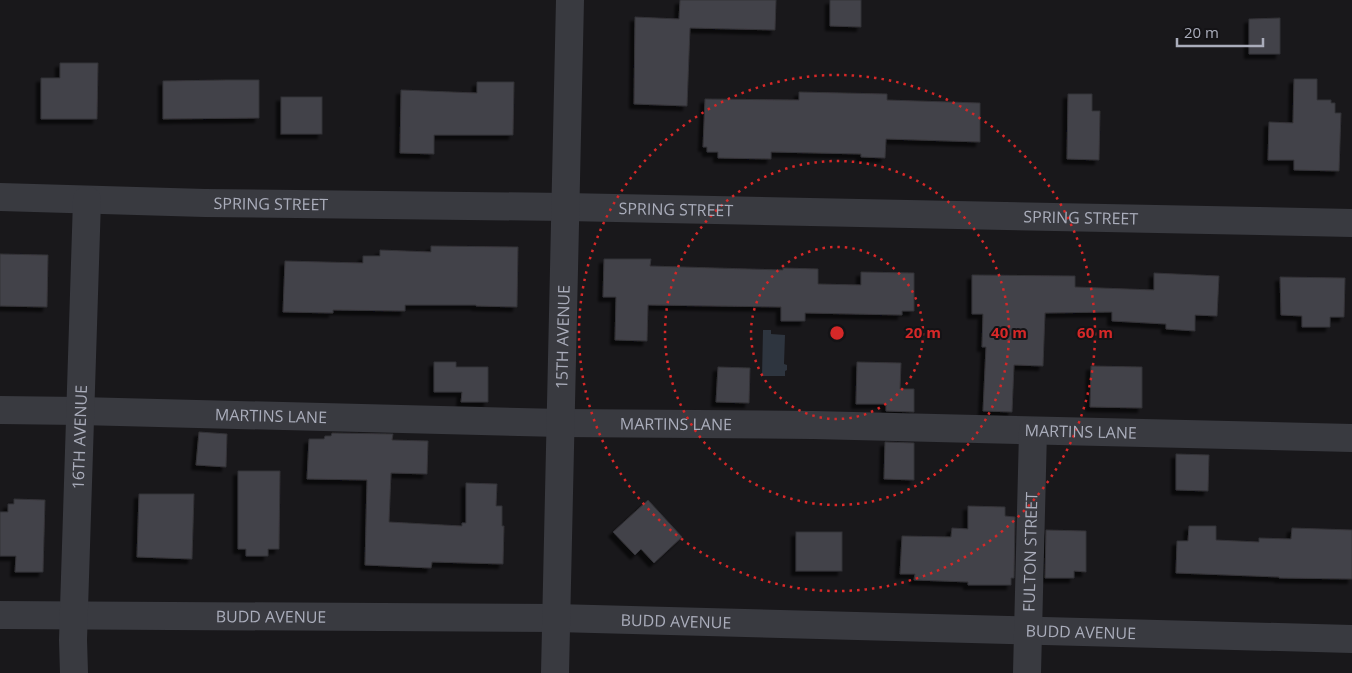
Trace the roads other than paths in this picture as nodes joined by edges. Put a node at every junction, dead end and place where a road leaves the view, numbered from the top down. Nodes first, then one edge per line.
1 (570, 0) edge
2 (0, 198) edge
3 (87, 200) junction
4 (566, 207) junction
5 (1352, 223) edge
6 (0, 410) edge
7 (80, 411) junction
8 (561, 423) junction
9 (1033, 432) junction
10 (1352, 438) edge
11 (74, 614) junction
12 (0, 615) edge
13 (556, 618) junction
14 (1027, 631) junction
15 (1352, 639) edge
16 (74, 673) edge
17 (555, 673) edge
18 (1026, 673) edge

1 - 4 street, 15TH AVENUE
2 - 3 street, SPRING STREET
3 - 4 street, SPRING STREET
3 - 7 street, 16TH AVENUE
4 - 5 street, SPRING STREET
4 - 8 street, 15TH AVENUE
6 - 7 street, MARTINS LANE
7 - 8 street, MARTINS LANE
7 - 11 street, 16TH AVENUE
8 - 9 street, MARTINS LANE
8 - 13 street, 15TH AVENUE
9 - 10 street, MARTINS LANE
9 - 14 street, FULTON STREET
11 - 12 street, BUDD AVENUE
11 - 13 street, BUDD AVENUE
11 - 16 street, 16TH AVENUE
13 - 14 street, BUDD AVENUE
13 - 17 street, 15TH AVENUE
14 - 15 street, BUDD AVENUE
14 - 18 street, FULTON STREET

